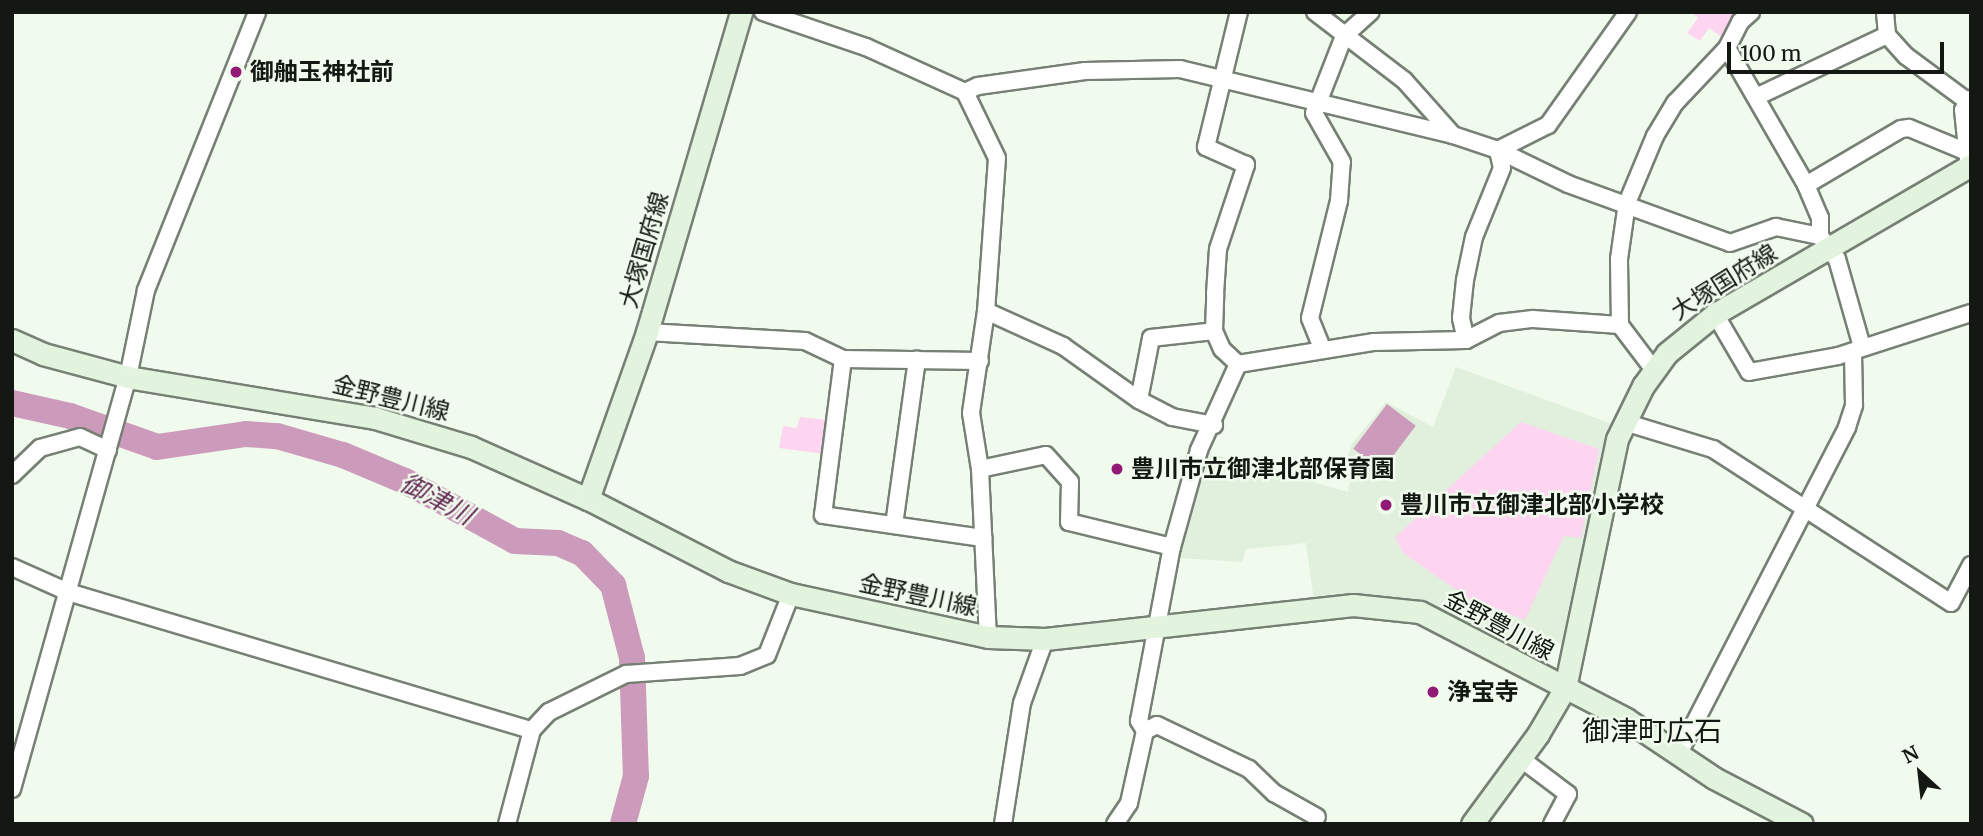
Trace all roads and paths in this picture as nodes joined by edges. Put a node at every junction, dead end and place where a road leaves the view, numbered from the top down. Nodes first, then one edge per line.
1 (257, 12) edge
2 (741, 12) edge
3 (763, 12) edge
4 (1239, 12) edge
5 (1315, 12) edge
6 (1371, 12) edge
7 (1628, 12) edge
8 (1751, 12) edge
9 (1885, 12) edge
10 (1887, 35) junction
11 (1344, 36) junction
12 (1727, 48) junction
13 (1223, 80) junction
14 (965, 92) junction
15 (1756, 97) junction
16 (1316, 100) junction
17 (1969, 100) edge
18 (1453, 135) junction
19 (1498, 150) junction
20 (1969, 162) edge
21 (1806, 185) junction
22 (1627, 203) junction
23 (1825, 242) junction
24 (986, 311) junction
25 (1971, 313) edge
26 (1716, 314) junction
27 (1620, 325) junction
28 (1214, 331) junction
29 (647, 332) junction
30 (12, 340) edge
31 (1466, 340) junction
32 (1322, 348) junction
33 (1858, 349) junction
34 (843, 359) junction
35 (917, 360) junction
36 (980, 361) junction
37 (1238, 364) junction
38 (1654, 370) junction
39 (128, 377) junction
40 (1139, 400) junction
41 (1624, 422) junction
42 (1214, 425) junction
43 (109, 445) junction
44 (980, 469) junction
45 (12, 475) edge
46 (588, 499) junction
47 (1804, 508) junction
48 (894, 525) junction
49 (984, 538) junction
50 (1172, 547) junction
51 (1971, 565) edge
52 (12, 567) edge
53 (68, 592) junction
54 (791, 594) junction
55 (1158, 626) junction
56 (988, 637) junction
57 (1045, 639) junction
58 (1565, 688) junction
59 (532, 730) junction
60 (1145, 731) junction
61 (1678, 755) junction
62 (1520, 758) junction
63 (12, 789) edge
64 (1317, 817) dead end
65 (507, 824) edge
66 (1003, 824) edge
67 (1115, 824) edge
68 (1472, 824) edge
69 (1552, 824) edge
70 (1802, 824) edge

1 - 39 street
2 - 29 main road, 大塚国府線
3 - 14 street
4 - 13 street
5 - 11 street
6 - 11 street
7 - 19 street
8 - 12 street
9 - 10 street
10 - 15 street
10 - 17 street
11 - 16 street
11 - 18 street
12 - 15 street
12 - 22 street
13 - 14 street
13 - 16 street
13 - 28 street
14 - 24 street
15 - 21 street
16 - 18 street
16 - 32 street
17 - 20 street
18 - 19 street
19 - 22 street
19 - 31 street
20 - 21 street
20 - 23 main road, 大塚国府線
21 - 23 street
22 - 23 street
22 - 27 street
23 - 26 main road, 大塚国府線
23 - 33 street
24 - 36 street
24 - 40 street
25 - 33 street
26 - 33 street
26 - 38 main road, 大塚国府線
27 - 31 street
27 - 38 street
28 - 37 street
28 - 40 street
29 - 34 street
29 - 46 main road, 大塚国府線
30 - 39 main road, 金野豊川線
31 - 32 street
32 - 37 street
33 - 47 street
34 - 35 street
34 - 48 street
35 - 36 street
35 - 48 street
36 - 44 street
37 - 42 street
38 - 41 main road, 大塚国府線
39 - 43 street
39 - 46 main road, 金野豊川線
40 - 42 street
41 - 47 street
41 - 58 main road, 大塚国府線
42 - 50 street
43 - 45 street
43 - 53 street
44 - 49 street
44 - 50 street
46 - 54 main road, 金野豊川線
47 - 51 street
47 - 61 street
48 - 49 street
49 - 56 street
50 - 55 street
52 - 53 street
53 - 59 street
53 - 63 street
54 - 56 main road, 金野豊川線
54 - 59 street
55 - 57 main road, 金野豊川線
55 - 58 main road, 金野豊川線
55 - 60 street
56 - 57 main road, 金野豊川線
57 - 66 street
58 - 61 main road, 金野豊川線
58 - 62 main road, 大塚国府線
59 - 65 street
60 - 64 street
60 - 67 street
61 - 70 main road, 金野豊川線
62 - 68 main road, 大塚国府線
62 - 69 street

